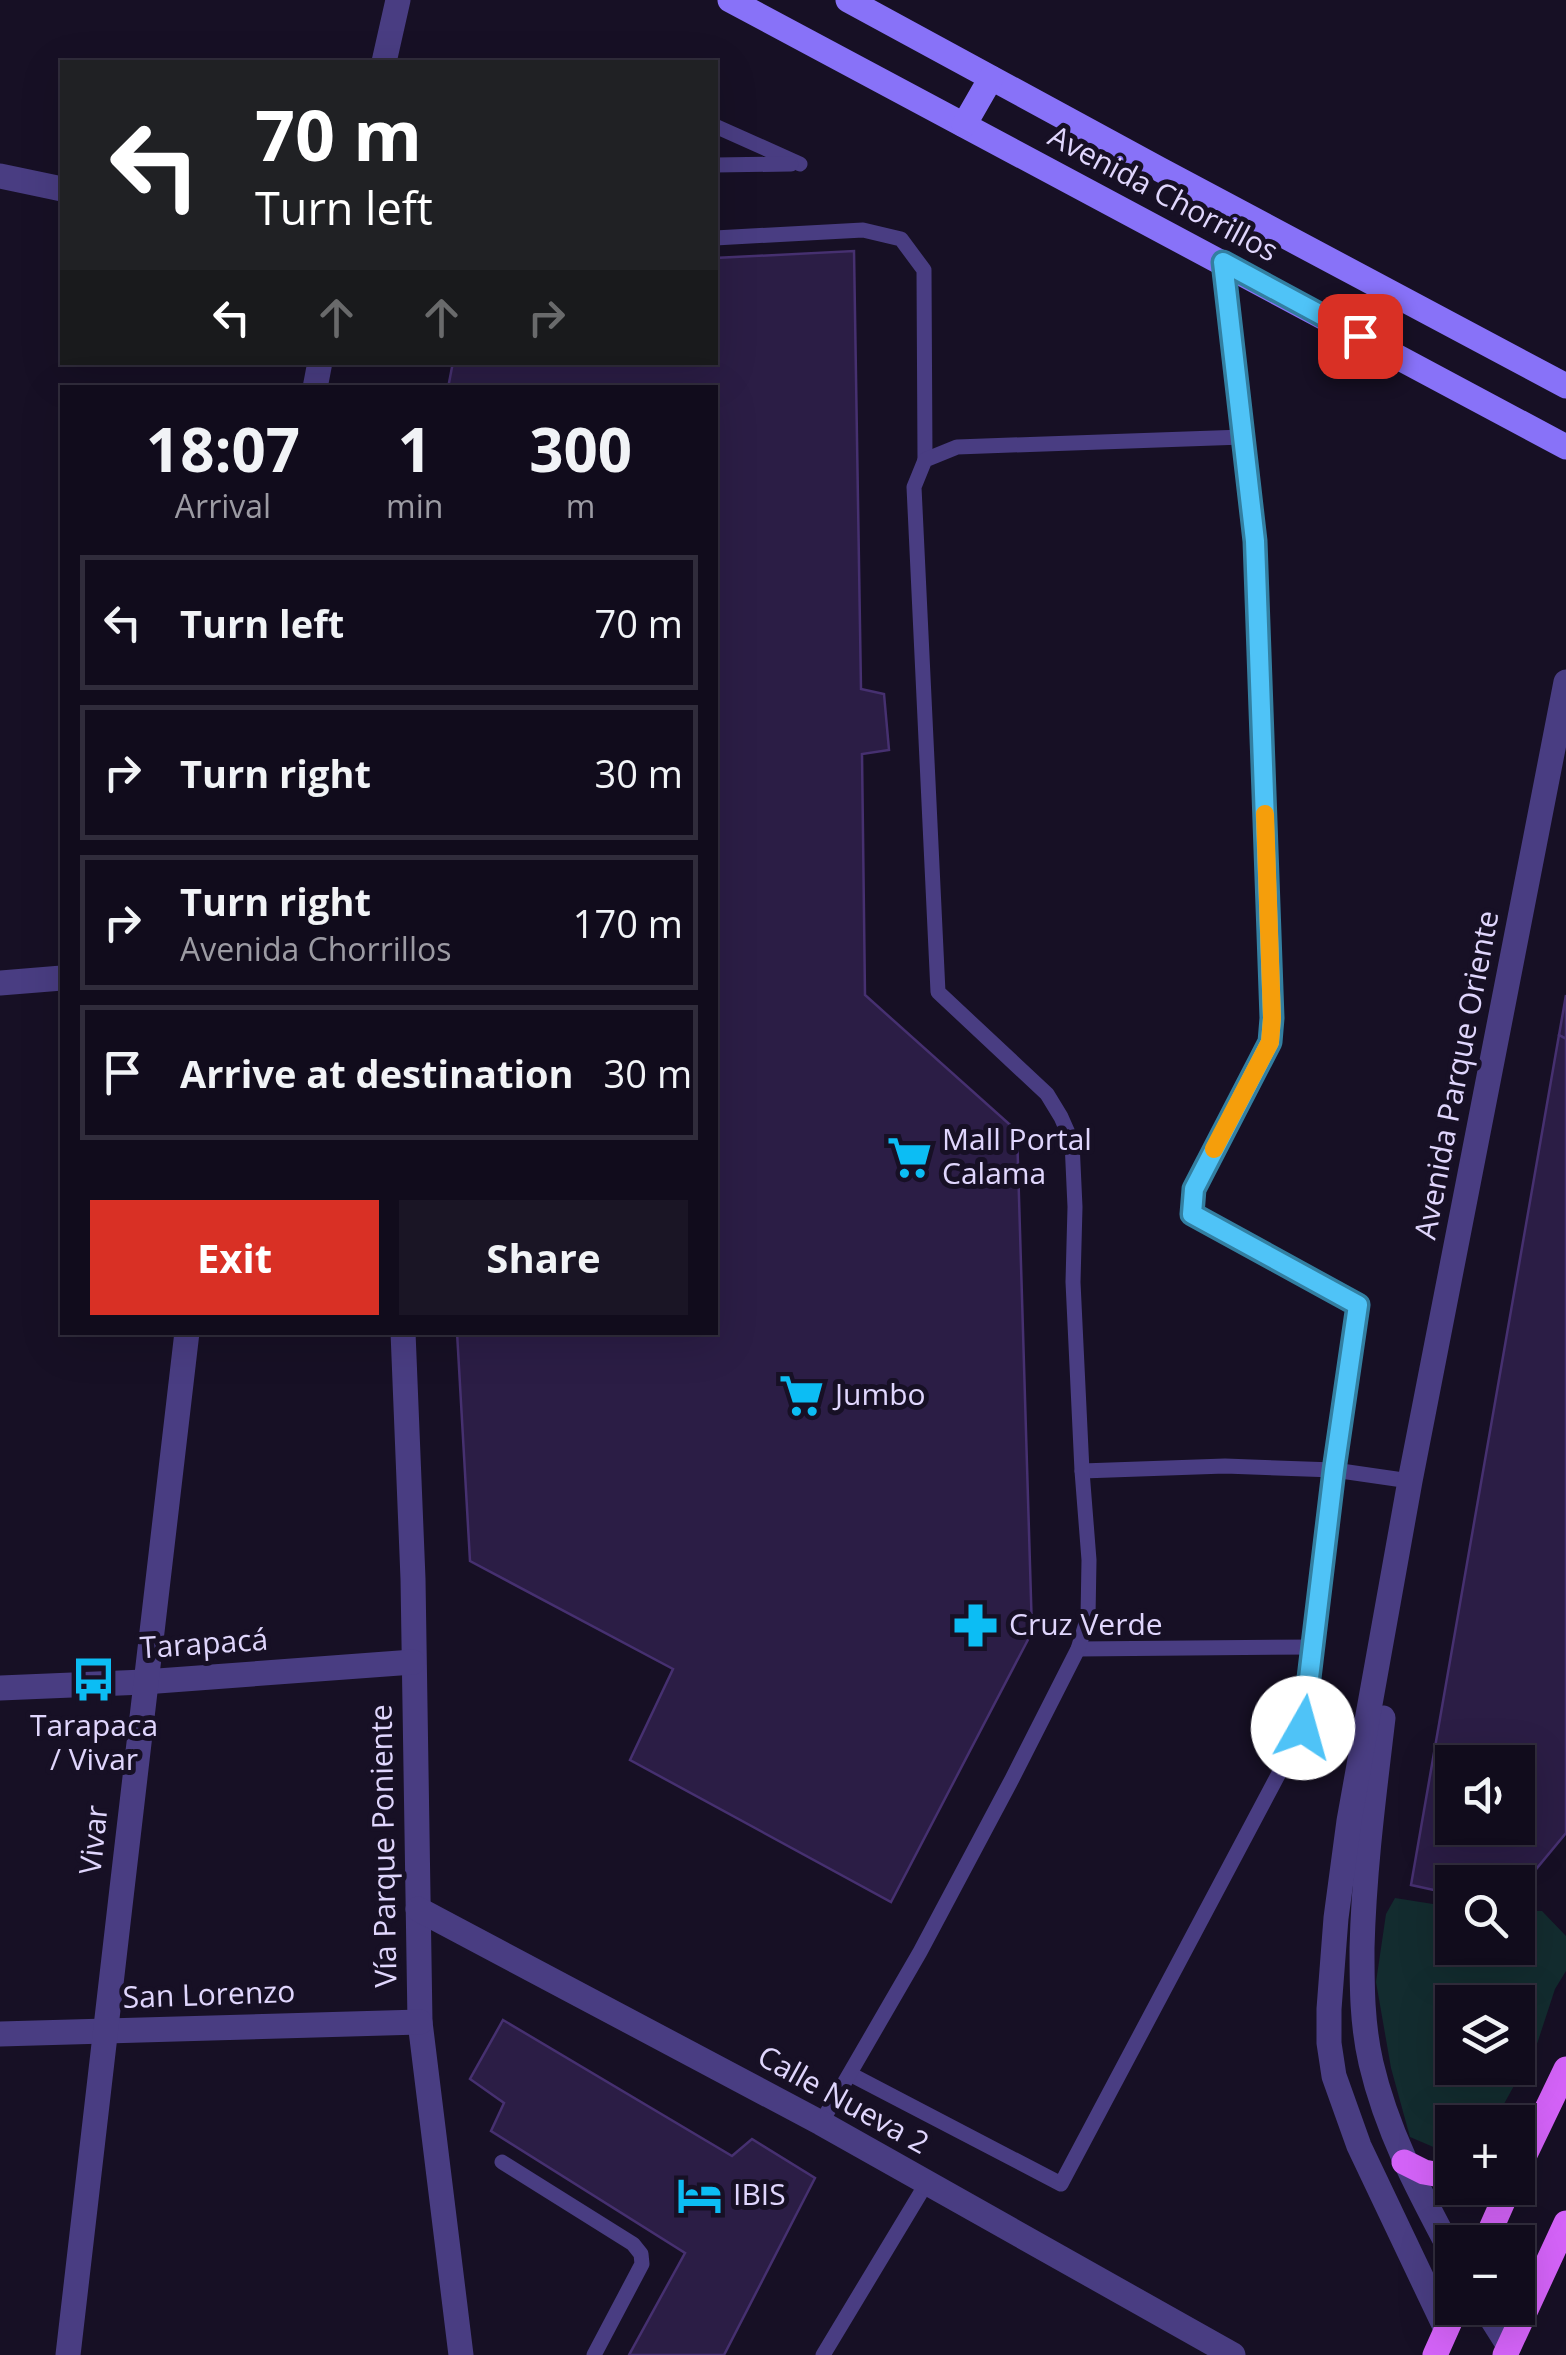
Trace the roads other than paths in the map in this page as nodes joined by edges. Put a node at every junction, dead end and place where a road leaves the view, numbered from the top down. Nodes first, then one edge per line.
1 (398, 0) edge
2 (730, 0) edge
3 (848, 0) edge
4 (384, 60) edge
5 (991, 78) junction
6 (964, 125) junction
7 (718, 127) edge
8 (718, 165) edge
9 (0, 176) edge
10 (60, 189) edge
11 (718, 238) edge
12 (1223, 262) junction
13 (1566, 386) edge
14 (1243, 437) junction
15 (1566, 447) edge
16 (925, 460) junction
17 (1566, 682) edge
18 (1558, 778) edge
19 (60, 978) edge
20 (0, 983) edge
21 (187, 1335) edge
22 (403, 1335) edge
23 (1334, 1470) junction
24 (1082, 1471) junction
25 (1410, 1481) junction
26 (1314, 1647) junction
27 (1078, 1648) junction
28 (412, 1662) junction
29 (144, 1682) junction
30 (0, 1688) edge
31 (418, 1909) junction
32 (420, 2022) junction
33 (107, 2030) junction
34 (0, 2034) edge
35 (1566, 2069) edge
36 (850, 2074) junction
37 (821, 2123) junction
38 (1535, 2132) edge
39 (502, 2162) dead end
40 (1404, 2162) junction
41 (1435, 2174) edge
42 (926, 2184) junction
43 (1566, 2223) edge
44 (1437, 2225) edge
45 (1435, 2288) edge
46 (1448, 2325) edge
47 (1493, 2325) edge
48 (1507, 2350) edge
49 (68, 2355) edge
50 (461, 2355) edge
51 (594, 2355) edge
52 (824, 2355) edge
53 (1232, 2355) edge
54 (1435, 2355) edge

1 - 4 street
2 - 6 main road, Avenida Chorrillos
3 - 5 main road, Avenida Chorrillos
5 - 6 main road
5 - 13 main road, Avenida Chorrillos
6 - 12 main road, Avenida Chorrillos
7 - 8 lane
9 - 10 street
11 - 16 lane
12 - 14 lane
12 - 15 main road, Avenida Chorrillos
14 - 16 lane
14 - 23 lane
16 - 24 lane
17 - 18 street, Avenida Parque Oriente
18 - 25 street, Avenida Parque Oriente
19 - 20 street
21 - 29 street, Vivar
22 - 28 street, Vía Parque Poniente
23 - 24 lane
23 - 25 lane
23 - 26 lane
24 - 27 lane
25 - 40 street, Avenida Parque Oriente
25 - 45 street, Avenida Parque Oriente
26 - 27 lane
26 - 36 lane
27 - 36 lane
28 - 29 street, Tarapacá
28 - 31 street, Vía Parque Poniente
29 - 30 street, Tarapacá
29 - 33 street, Vivar
31 - 32 street, Vía Parque Poniente
31 - 37 street, Calle Nueva 2
32 - 33 street, San Lorenzo
32 - 50 street, Vía Parque Poniente
33 - 34 street, San Lorenzo
33 - 49 street, Vivar
35 - 38 main road
36 - 37 lane
37 - 42 street, Calle Nueva 2
39 - 51 lane
40 - 41 main road
40 - 44 street, Avenida Parque Oriente
42 - 52 lane
42 - 53 street, Calle Nueva 2
43 - 48 main road
46 - 54 main road
47 - 48 street

